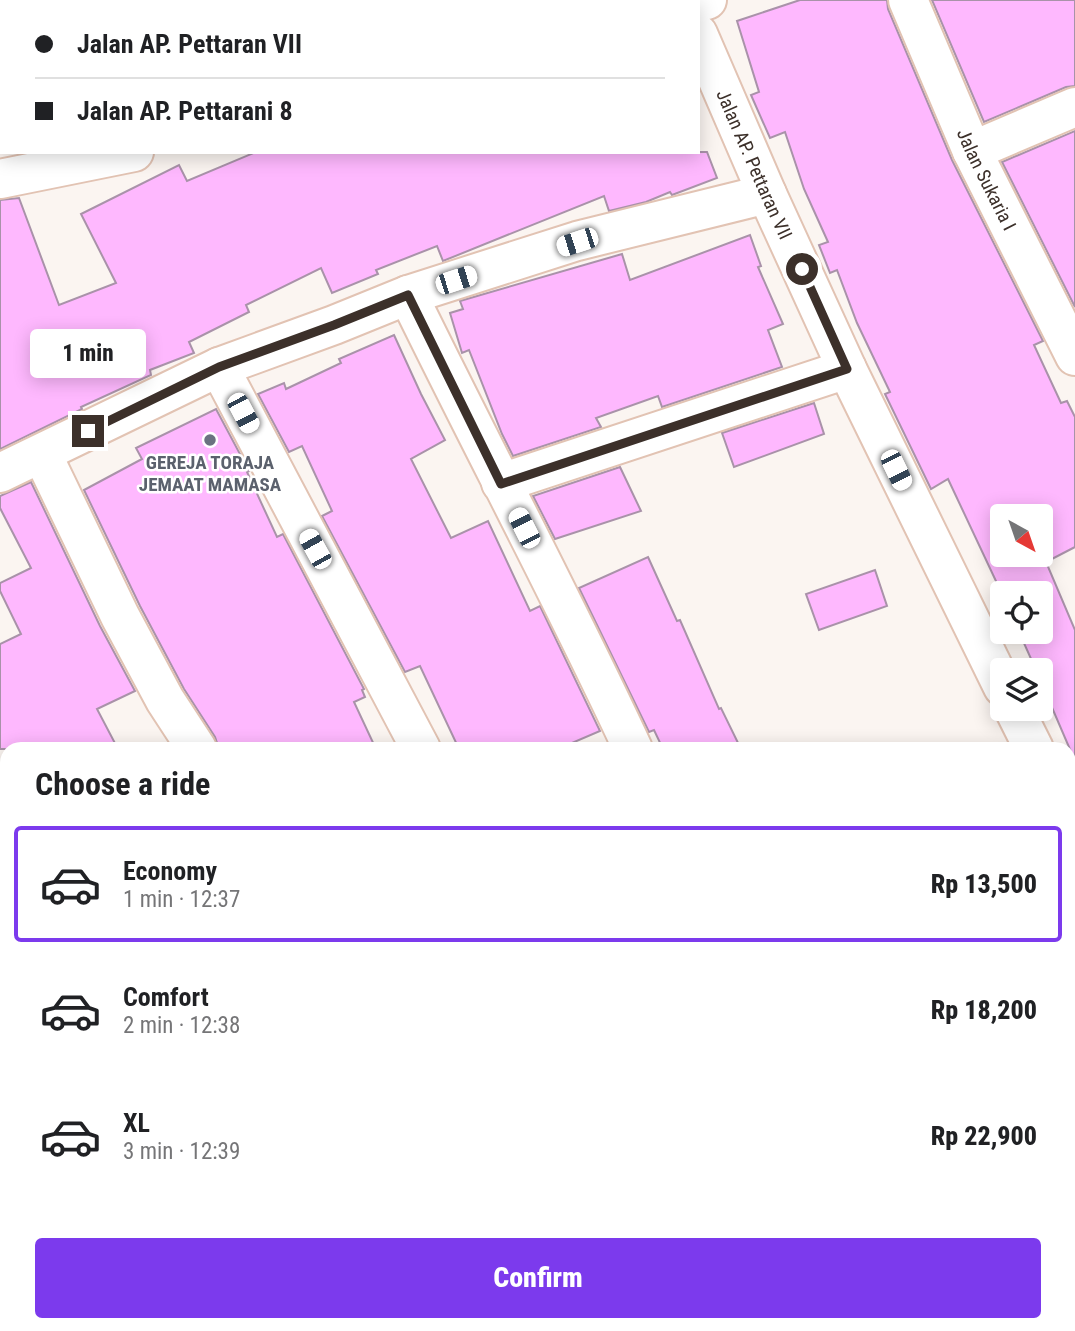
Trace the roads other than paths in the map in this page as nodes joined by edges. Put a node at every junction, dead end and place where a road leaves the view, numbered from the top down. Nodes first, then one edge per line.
1 (908, 0) edge
2 (700, 39) edge
3 (1075, 107) edge
4 (972, 151) junction
5 (124, 154) edge
6 (0, 179) edge
7 (767, 194) junction
8 (408, 295) junction
9 (1075, 356) edge
10 (219, 367) junction
11 (847, 369) junction
12 (42, 454) junction
13 (0, 473) edge
14 (501, 484) junction
15 (990, 660) edge
16 (1020, 721) edge
17 (192, 742) edge
18 (417, 742) edge
19 (630, 742) edge
20 (1030, 742) edge

1 - 4 street, Jalan Sukaria I
2 - 7 street, Jalan AP. Pettaran VII
3 - 4 street
4 - 9 street, Jalan Sukaria I
5 - 6 street
7 - 8 street
7 - 11 street, Jalan AP. Pettaran VII
8 - 10 street
8 - 14 street
10 - 12 street
10 - 18 street
11 - 14 street
11 - 15 street, Jalan AP. Pettaran VII
12 - 13 street
12 - 17 street
14 - 19 street
16 - 20 street

